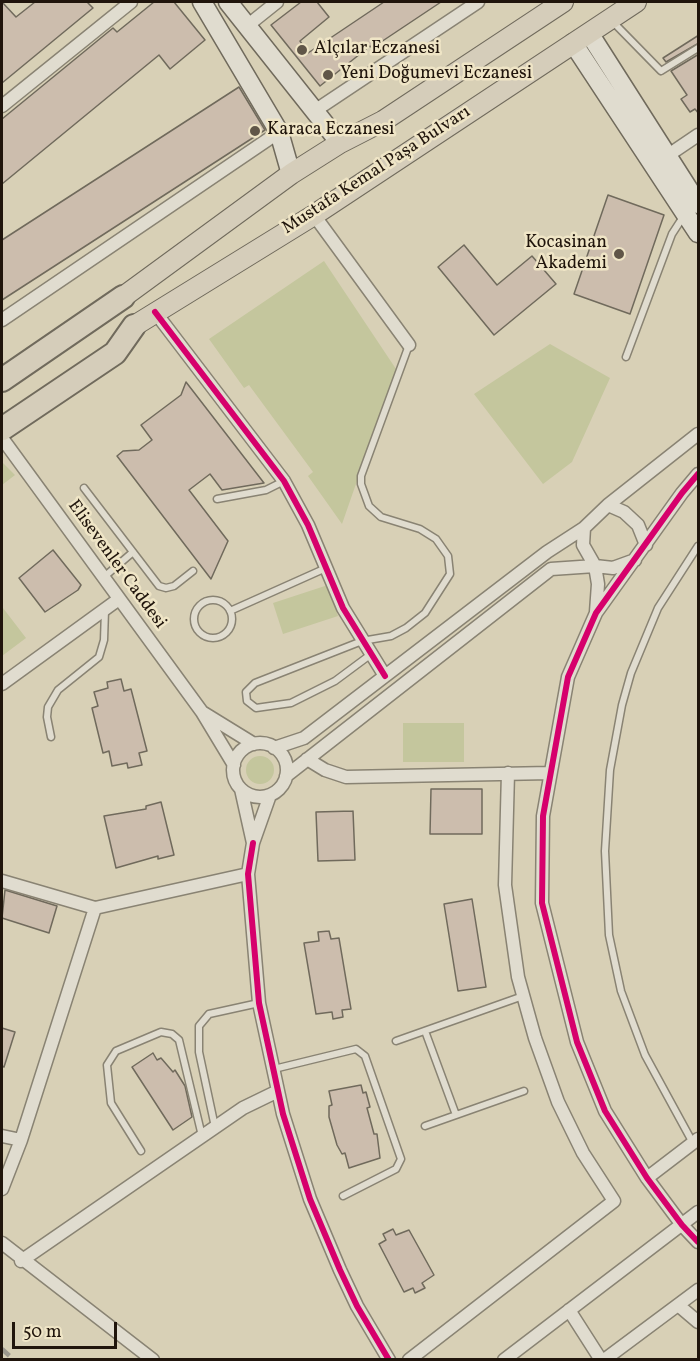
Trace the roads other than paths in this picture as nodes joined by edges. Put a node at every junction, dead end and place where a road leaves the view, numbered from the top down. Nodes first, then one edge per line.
1 (131, 2) edge
2 (202, 2) edge
3 (228, 2) edge
4 (277, 2) edge
5 (478, 2) edge
6 (563, 2) edge
7 (636, 2) edge
8 (610, 18) junction
9 (247, 26) junction
10 (581, 38) junction
11 (699, 48) edge
12 (2, 106) edge
13 (316, 110) junction
14 (279, 132) junction
15 (699, 135) edge
16 (340, 142) junction
17 (667, 156) junction
18 (291, 174) junction
19 (692, 209) edge
20 (314, 214) junction
21 (699, 233) edge
22 (123, 297) junction
23 (155, 312) junction
24 (2, 320) edge
25 (125, 332) junction
26 (409, 345) joint
27 (626, 357) dead end
28 (2, 362) edge
29 (2, 380) edge
30 (2, 412) edge
31 (2, 429) edge
32 (699, 434) edge
33 (2, 438) edge
34 (699, 474) edge
35 (284, 481) junction
36 (84, 488) dead end
37 (217, 499) dead end
38 (608, 505) junction
39 (584, 528) junction
40 (646, 544) junction
41 (699, 546) edge
42 (133, 552) junction
43 (636, 560) junction
44 (595, 566) junction
45 (326, 568) junction
46 (193, 571) dead end
47 (103, 577) junction
48 (119, 599) junction
49 (105, 609) junction
50 (230, 610) junction
51 (596, 613) junction
52 (362, 642) junction
53 (370, 655) junction
54 (385, 676) junction
55 (2, 684) edge
56 (202, 712) junction
57 (51, 737) dead end
58 (254, 744) junction
59 (274, 748) junction
60 (307, 759) junction
61 (234, 765) junction
62 (550, 772) junction
63 (508, 773) junction
64 (286, 776) junction
65 (241, 789) junction
66 (270, 795) junction
67 (253, 843) junction
68 (248, 874) junction
69 (2, 881) edge
70 (95, 908) junction
71 (523, 996) junction
72 (259, 1003) junction
73 (425, 1031) junction
74 (396, 1041) dead end
75 (273, 1069) junction
76 (278, 1091) junction
77 (524, 1091) dead end
78 (456, 1115) junction
79 (425, 1126) dead end
80 (215, 1127) junction
81 (2, 1136) edge
82 (202, 1136) junction
83 (21, 1140) junction
84 (696, 1141) edge
85 (141, 1151) dead end
86 (647, 1178) junction
87 (2, 1189) edge
88 (343, 1196) dead end
89 (699, 1212) edge
90 (682, 1225) junction
91 (699, 1242) edge
92 (2, 1243) edge
93 (21, 1261) junction
94 (699, 1290) edge
95 (678, 1305) junction
96 (569, 1310) junction
97 (699, 1322) edge
98 (153, 1359) edge
99 (389, 1359) edge
100 (409, 1359) edge
101 (504, 1359) edge
102 (603, 1359) edge

1 - 12 street
2 - 14 street
3 - 9 street
4 - 9 street
5 - 13 street
6 - 16 main road
7 - 8 main road, Mustafa Kemal Paşa Bulvarı
8 - 10 main road, Mustafa Kemal Paşa Bulvarı
8 - 11 lane
9 - 13 street
10 - 17 street
10 - 19 street
10 - 20 main road, Mustafa Kemal Paşa Bulvarı
13 - 16 street
14 - 18 street
14 - 24 street
15 - 17 street
16 - 18 main road
17 - 19 street
18 - 22 main road
19 - 21 street
19 - 27 lane
20 - 23 main road, Mustafa Kemal Paşa Bulvarı
20 - 26 street
22 - 28 highway
22 - 29 highway
23 - 25 main road, Mustafa Kemal Paşa Bulvarı
23 - 35 street
25 - 30 highway
25 - 31 highway
26 - 52 lane
32 - 38 street
33 - 47 street, Elisevenler Caddesi
34 - 40 street
35 - 37 lane
35 - 45 street
36 - 42 lane
38 - 39 street
38 - 40 street
39 - 44 street
39 - 54 street
40 - 43 street
41 - 84 lane
42 - 46 lane
42 - 47 lane
43 - 44 street
43 - 51 street
44 - 51 street
44 - 60 street
45 - 50 lane
45 - 52 street
47 - 48 street, Elisevenler Caddesi
48 - 49 street
48 - 56 street, Elisevenler Caddesi
49 - 55 street
49 - 57 lane
50 - 50 lane
51 - 62 street
52 - 53 street
52 - 53 lane
53 - 54 street
54 - 59 street
56 - 58 street
56 - 61 street, Elisevenler Caddesi
58 - 59 street
58 - 61 street
59 - 64 street
60 - 63 street
60 - 64 street
61 - 65 street
62 - 63 street
62 - 86 street
63 - 71 street
64 - 66 street
65 - 66 street
65 - 67 street
66 - 67 street
67 - 68 street
68 - 70 street
68 - 72 street
69 - 70 street
70 - 83 street
71 - 73 lane
71 - 100 street
72 - 75 street
72 - 80 lane
73 - 74 lane
73 - 78 lane
75 - 76 street
75 - 88 lane
76 - 80 street
76 - 99 street
77 - 78 lane
78 - 79 lane
80 - 82 street
81 - 83 street
82 - 85 lane
82 - 93 street
83 - 87 street
84 - 86 street
86 - 90 street
89 - 90 street
90 - 91 street
90 - 96 street
92 - 93 street
93 - 98 street
94 - 95 street
95 - 97 street
95 - 102 street
96 - 101 street
96 - 102 street

